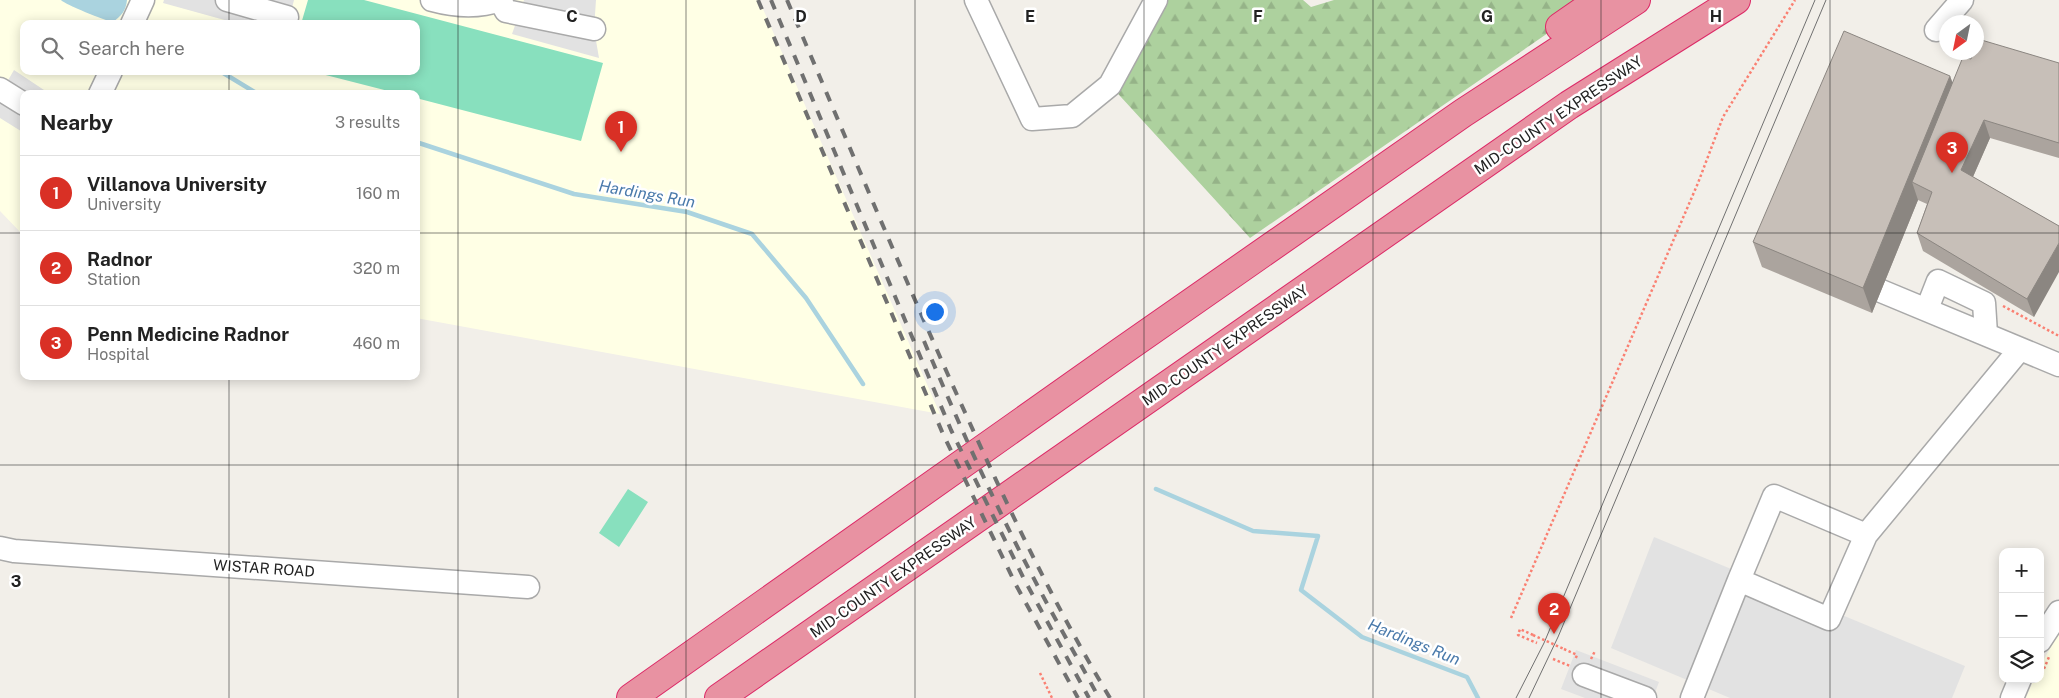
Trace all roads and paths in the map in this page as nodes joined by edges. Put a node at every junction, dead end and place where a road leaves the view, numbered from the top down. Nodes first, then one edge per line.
1 (226, 0) edge
2 (432, 0) edge
3 (500, 0) edge
4 (976, 0) edge
5 (1156, 0) edge
6 (1599, 0) edge
7 (1636, 0) edge
8 (1736, 0) edge
9 (1795, 0) edge
10 (1962, 0) edge
11 (287, 17) dead end
12 (594, 29) dead end
13 (1936, 30) dead end
14 (109, 75) edge
15 (0, 89) edge
16 (102, 90) edge
17 (20, 102) edge
18 (1390, 165) junction
19 (1881, 291) dead end
20 (1927, 309) junction
21 (1986, 334) junction
22 (2020, 349) junction
23 (2059, 365) edge
24 (1866, 535) junction
25 (0, 548) edge
26 (1739, 580) junction
27 (528, 587) dead end
28 (2059, 612) edge
29 (1511, 618) dead end
30 (1538, 644) dead end
31 (2046, 646) edge
32 (1553, 660) dead end
33 (1578, 665) junction
34 (1040, 673) dead end
35 (2018, 683) edge
36 (631, 698) edge
37 (719, 698) edge
38 (1052, 698) edge
39 (1645, 698) edge
40 (1692, 698) edge
41 (2012, 698) edge

1 - 11 street
2 - 3 street
3 - 12 street
4 - 5 street
6 - 18 highway
7 - 18 highway
8 - 37 highway, MID-COUNTY EXPRESSWAY
9 - 29 path
10 - 13 street
14 - 16 street
15 - 17 street
18 - 36 highway
19 - 20 street
20 - 21 street
20 - 21 street
21 - 22 street
22 - 23 street
22 - 24 street
24 - 26 street
24 - 26 street
25 - 27 street, WISTAR ROAD
26 - 40 street
28 - 31 street
30 - 33 path, bridge
32 - 33 path
33 - 39 street
34 - 38 path
35 - 41 street

